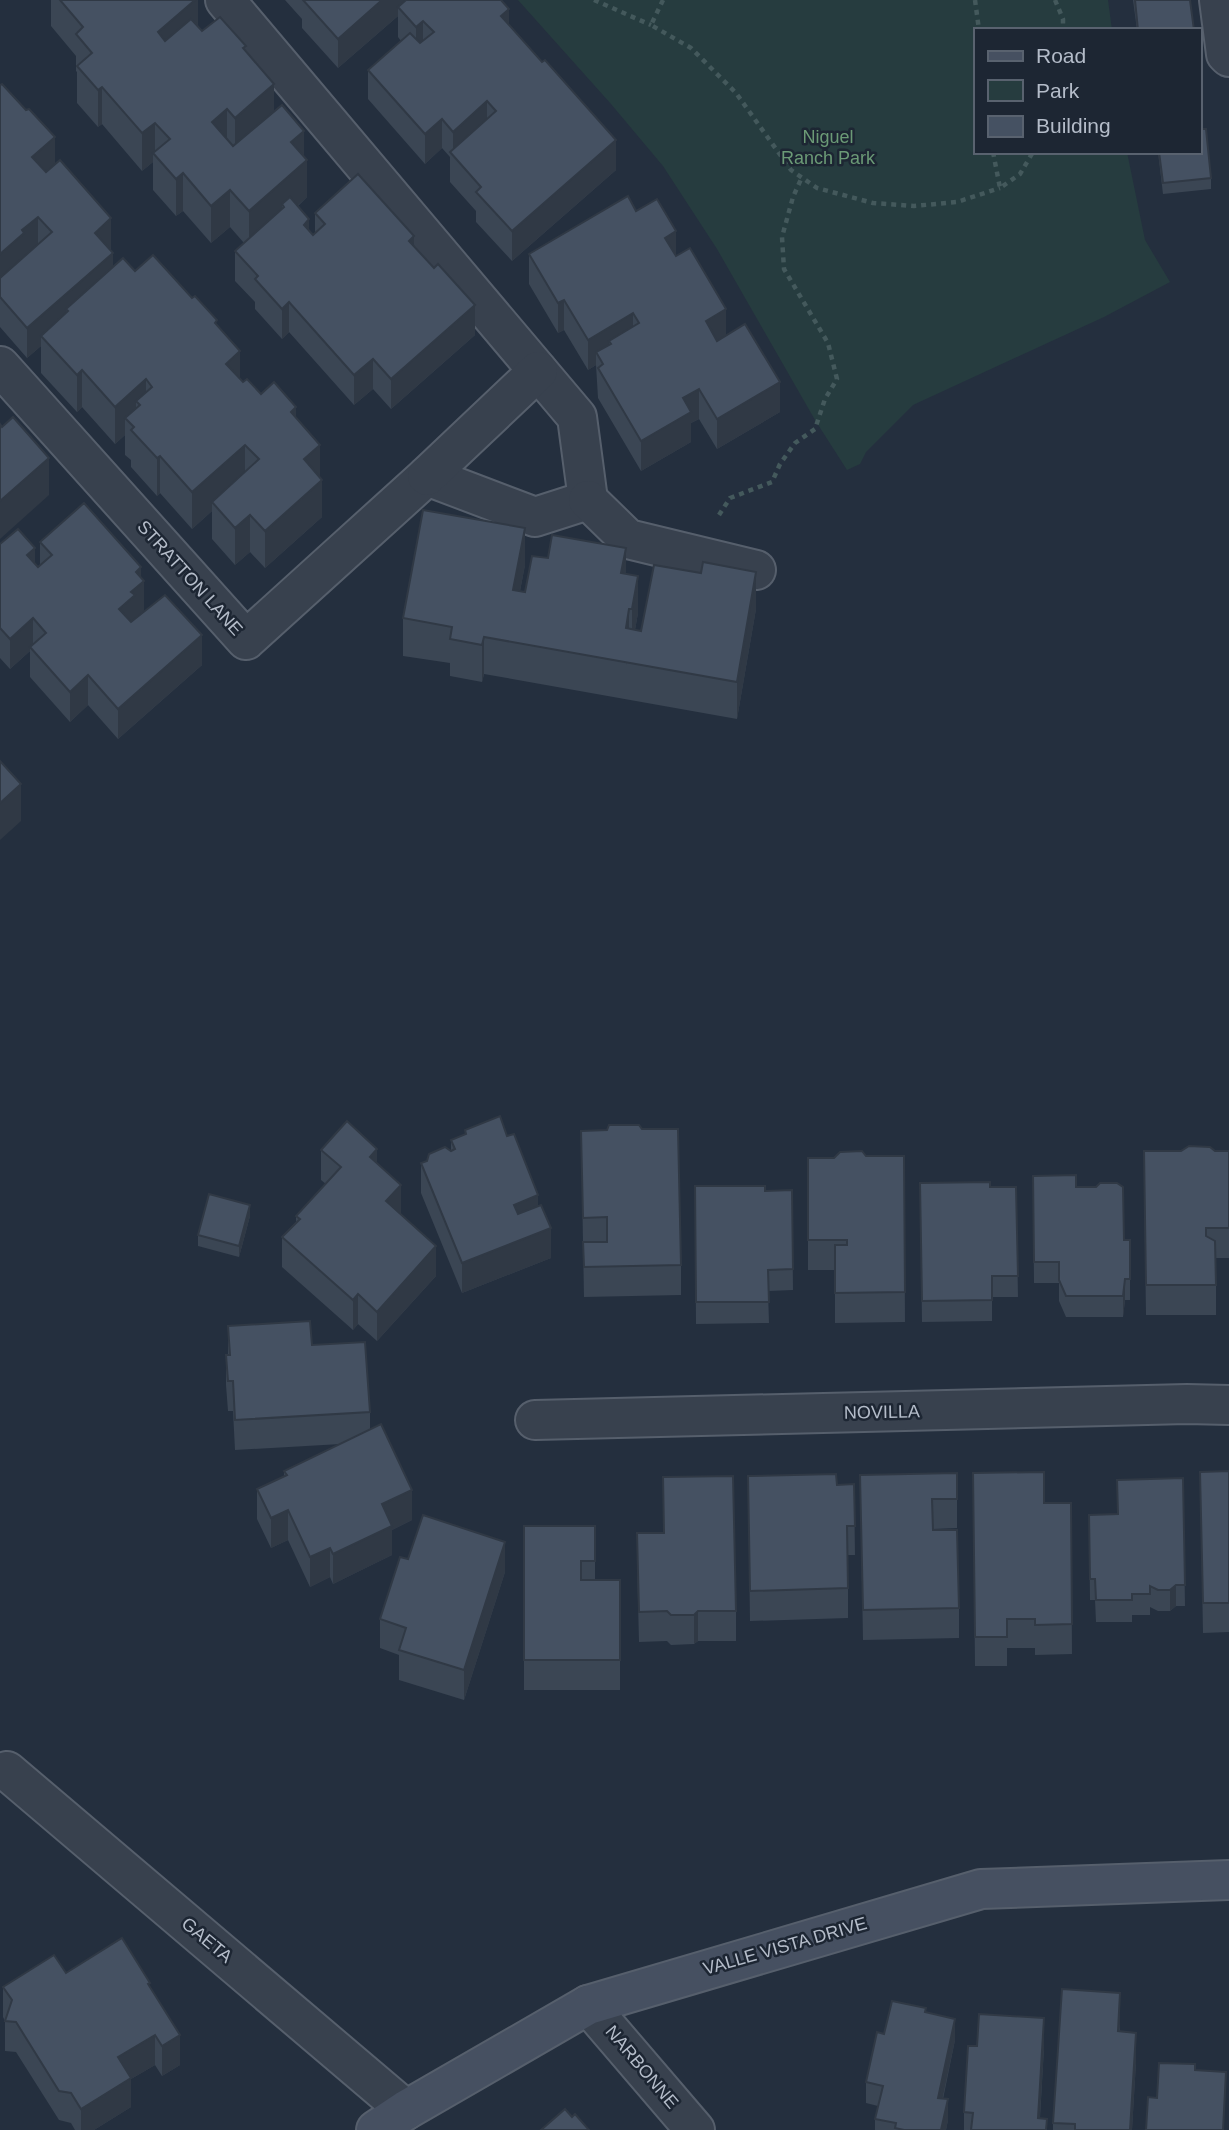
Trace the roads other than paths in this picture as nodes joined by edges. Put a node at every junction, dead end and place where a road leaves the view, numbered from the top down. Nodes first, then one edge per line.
1 (225, 0) edge
2 (1219, 0) edge
3 (1229, 57) edge
4 (0, 366) edge
5 (538, 371) junction
6 (427, 476) junction
7 (588, 500) junction
8 (756, 570) edge
9 (1229, 1405) edge
10 (535, 1420) dead end
11 (7, 1771) dead end
12 (1229, 1880) edge
13 (588, 2004) junction
14 (391, 2120) edge
15 (695, 2130) edge

1 - 5 street
2 - 3 street
4 - 6 street, STRATTON LANE
5 - 6 street, STRATTON LANE
5 - 7 street
6 - 7 street
7 - 8 street
9 - 10 street, NOVILLA
11 - 14 street, GAETA
12 - 13 street, VALLE VISTA DRIVE
13 - 14 street, VALLE VISTA DRIVE
13 - 15 street, NARBONNE

